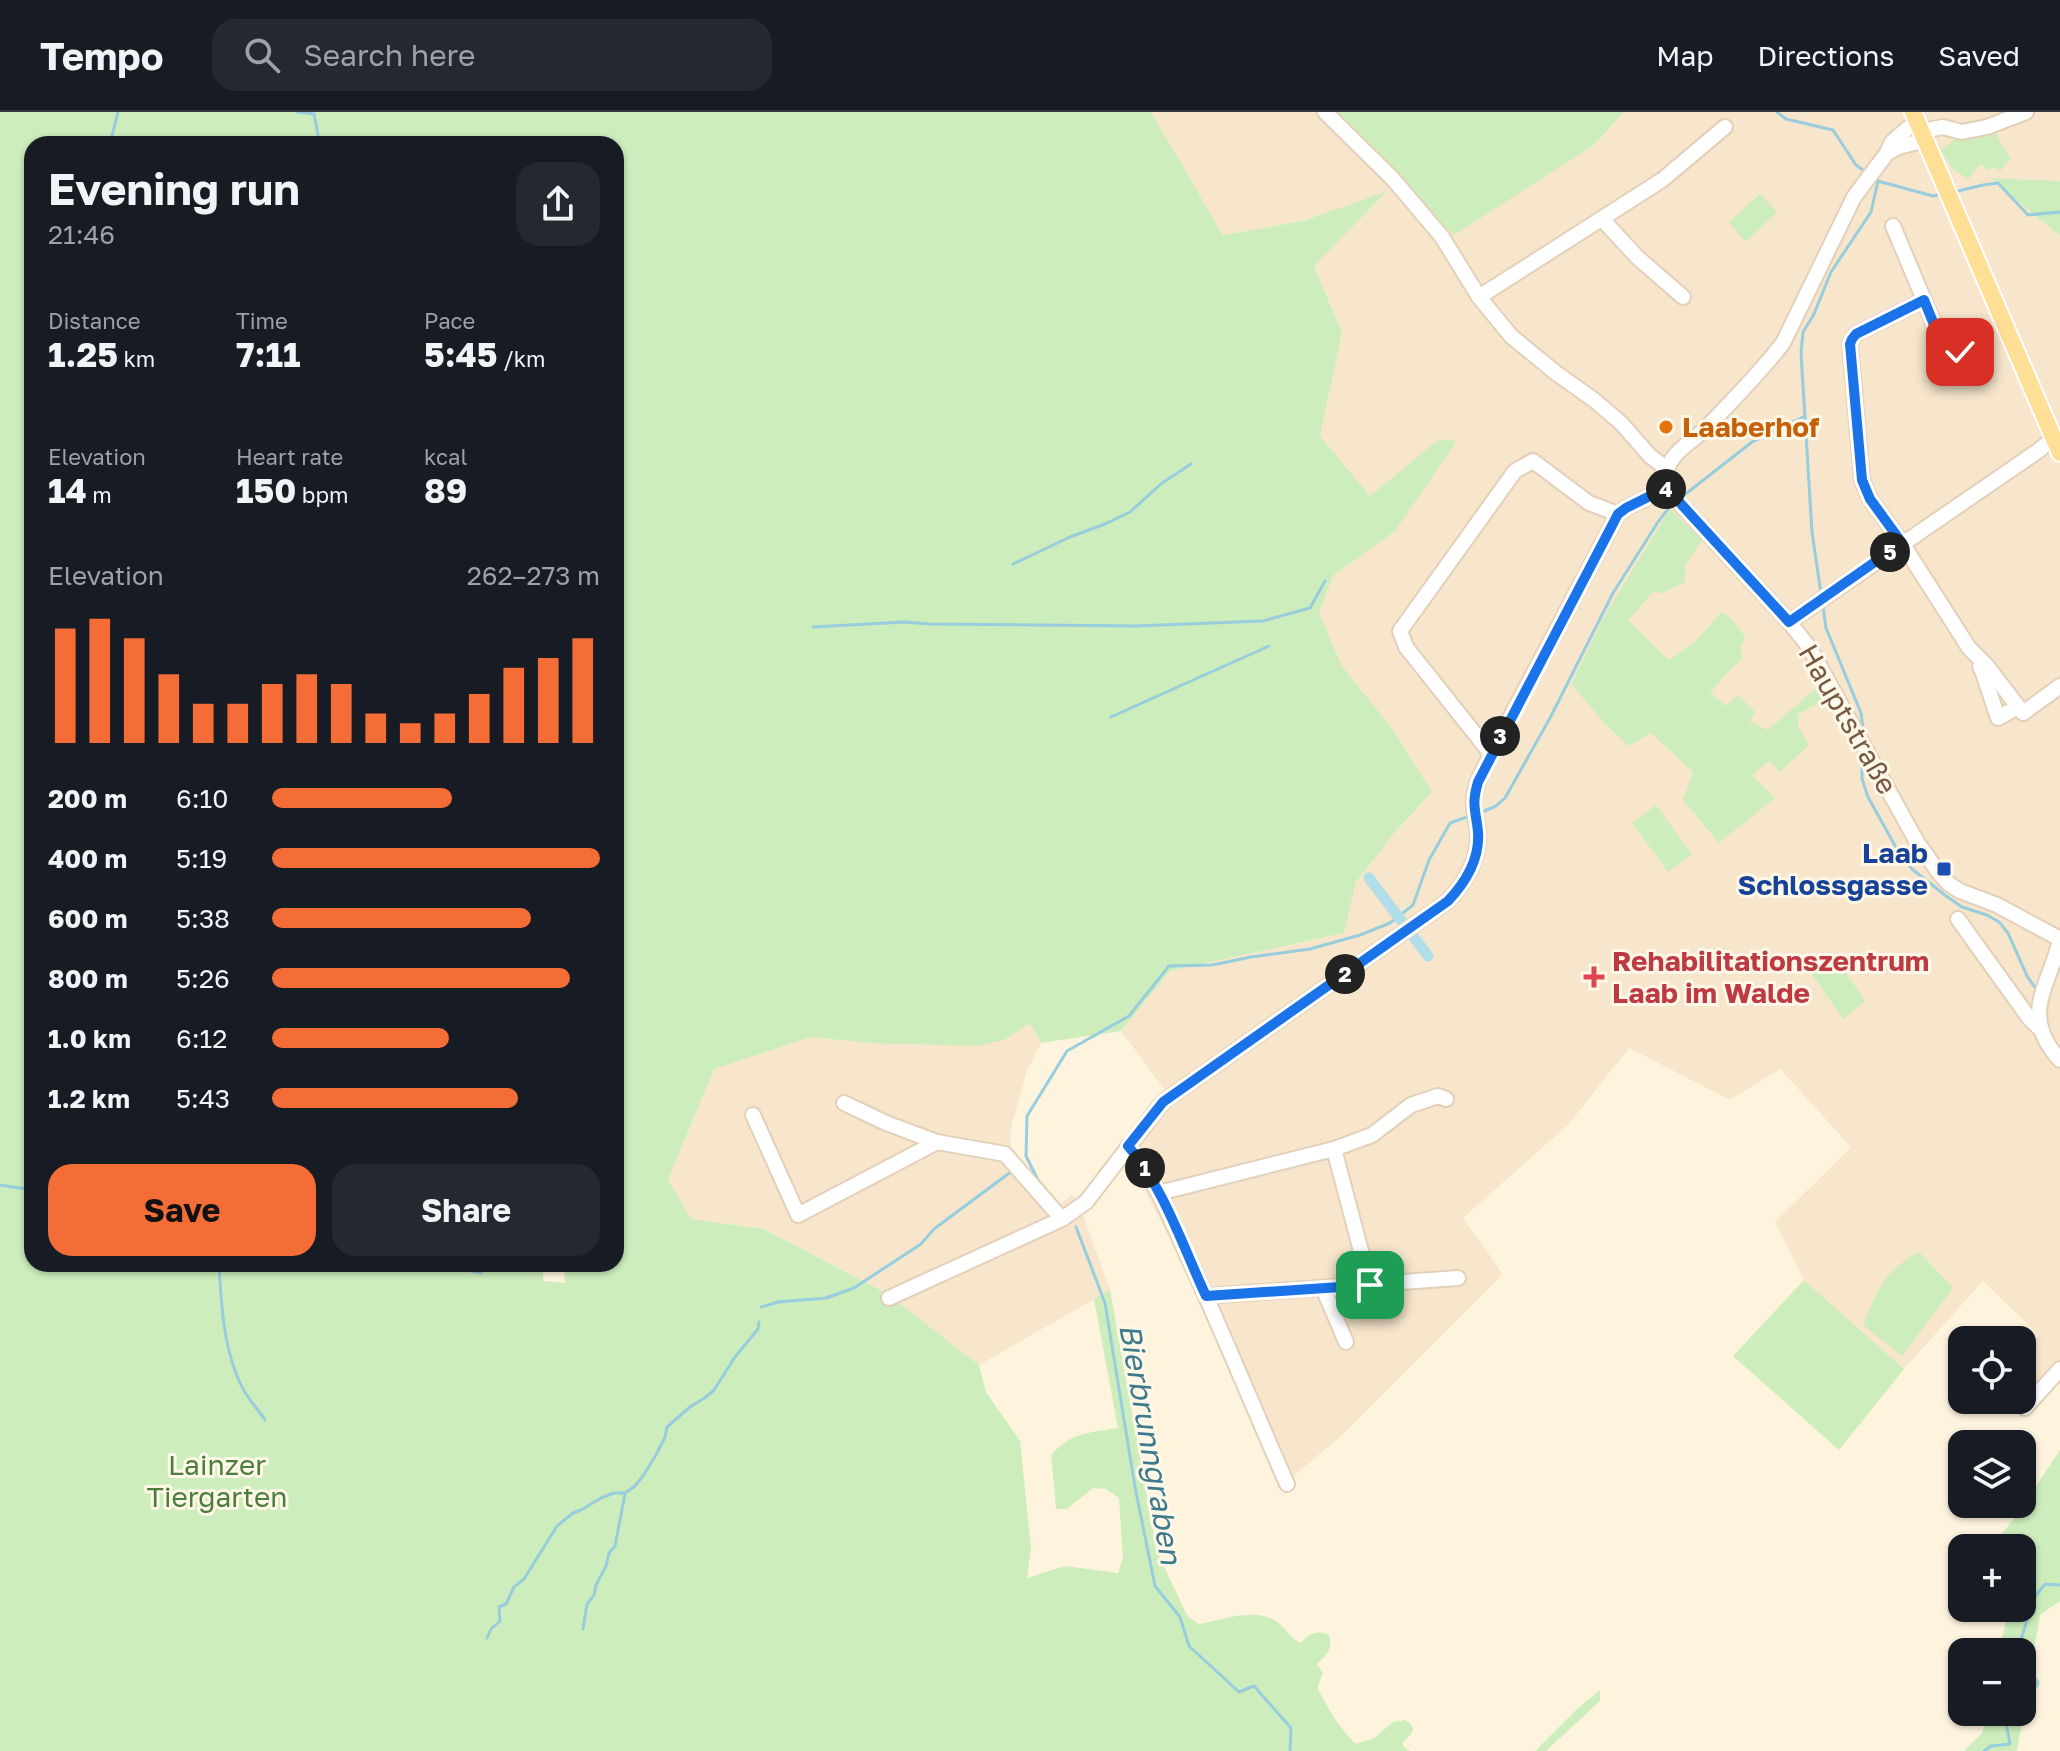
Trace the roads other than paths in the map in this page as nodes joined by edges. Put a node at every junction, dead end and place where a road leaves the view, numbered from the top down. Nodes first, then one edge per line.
1 (1325, 112) edge
2 (2026, 112) edge
3 (1918, 122) edge
4 (1725, 127) dead end
5 (1602, 219) junction
6 (1893, 226) dead end
7 (1479, 297) junction
8 (1683, 297) dead end
9 (1924, 300) junction
10 (1937, 332) dead end
11 (2058, 441) edge
12 (1667, 469) junction
13 (1668, 487) junction
14 (1618, 514) junction
15 (1902, 543) junction
16 (1789, 622) junction
17 (1969, 648) junction
18 (2060, 686) edge
19 (2018, 707) junction
20 (1491, 754) junction
21 (1958, 919) dead end
22 (2060, 940) edge
23 (2058, 959) edge
24 (2042, 1031) junction
25 (2060, 1060) edge
26 (1446, 1099) dead end
27 (844, 1103) dead end
28 (753, 1115) dead end
29 (937, 1142) junction
30 (1128, 1146) junction
31 (1334, 1149) junction
32 (1159, 1193) junction
33 (1062, 1219) junction
34 (1458, 1278) dead end
35 (1370, 1285) junction
36 (1323, 1288) junction
37 (1206, 1296) junction
38 (889, 1298) dead end
39 (1346, 1342) dead end
40 (2060, 1369) edge
41 (2036, 1396) edge
42 (1287, 1484) dead end

1 - 7 street
2 - 3 street
3 - 11 main road
3 - 12 street
4 - 5 street
5 - 7 street
5 - 8 street
6 - 9 street
7 - 12 street
9 - 10 street
9 - 15 street
11 - 15 street
12 - 13 street
13 - 14 street
13 - 16 street, Hauptstraße
14 - 20 street
14 - 20 street
15 - 16 street
15 - 17 street
16 - 22 street, Hauptstraße
17 - 19 street
17 - 19 street
18 - 19 street
20 - 30 street
21 - 24 street, Hauptstraße
22 - 23 street, Hauptstraße
23 - 24 street, Hauptstraße
24 - 25 street, Hauptstraße
26 - 31 street
27 - 29 street
28 - 29 street
29 - 33 street
30 - 32 street
30 - 33 street
31 - 32 street
31 - 35 street
32 - 37 street
33 - 38 street
34 - 35 street
35 - 36 street
36 - 37 street
36 - 39 street
37 - 42 street
40 - 41 street

